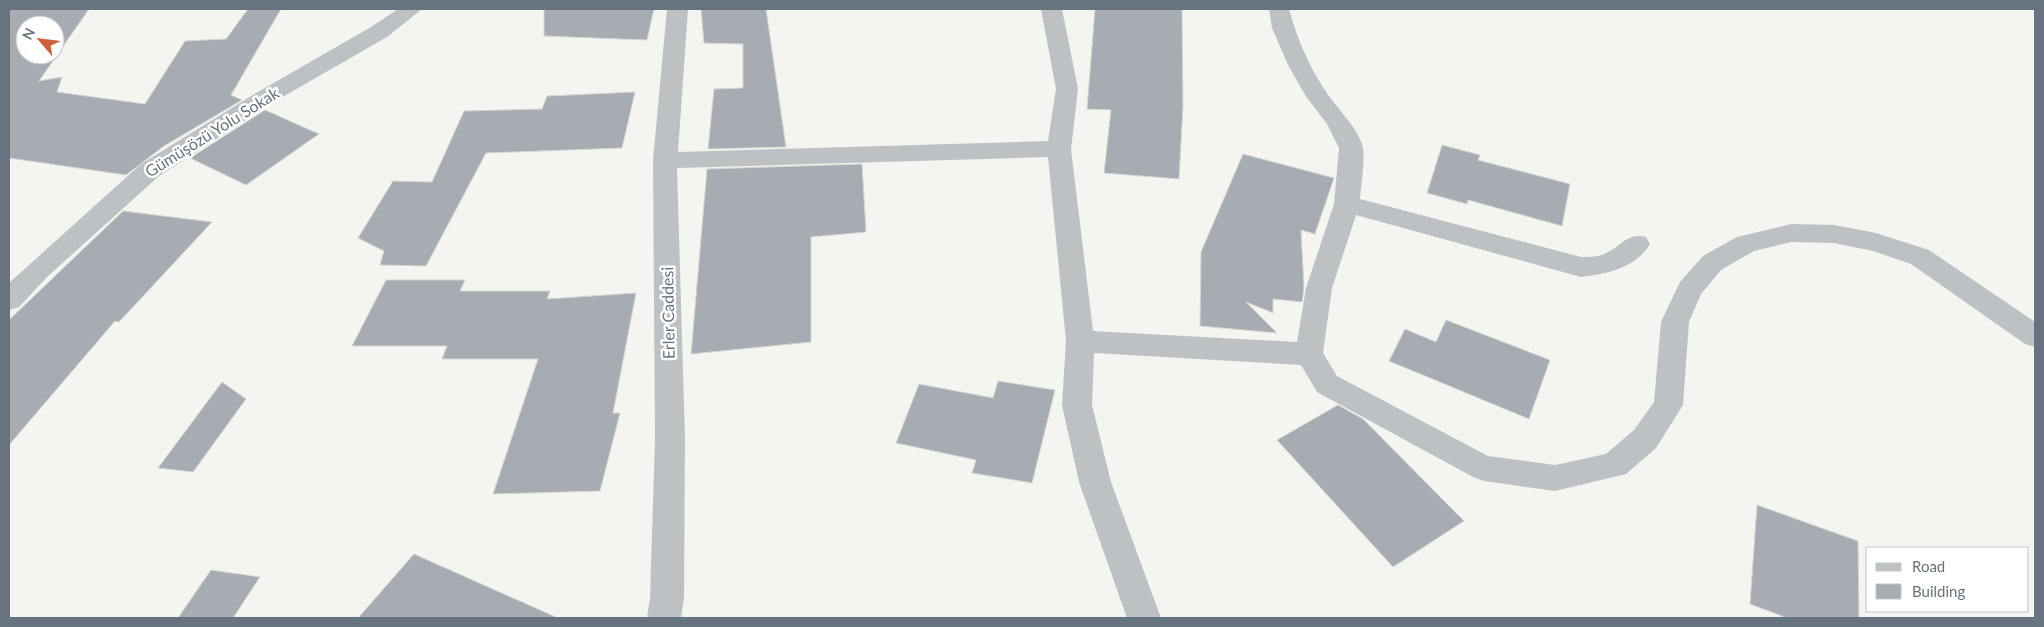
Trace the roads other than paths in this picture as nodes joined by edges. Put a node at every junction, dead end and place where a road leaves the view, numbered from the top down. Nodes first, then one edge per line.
1 (411, 9) edge
2 (677, 9) edge
3 (1052, 9) edge
4 (1279, 9) edge
5 (1059, 149) junction
6 (666, 160) junction
7 (1347, 204) junction
8 (1637, 244) dead end
9 (9, 300) edge
10 (2035, 336) edge
11 (1080, 341) junction
12 (1309, 354) junction
13 (664, 618) edge
14 (1144, 618) edge

1 - 9 street, Gümüşözü Yolu Sokak
2 - 6 street, Erler Caddesi
3 - 5 street
4 - 7 street
5 - 6 street
5 - 11 street
6 - 13 street, Erler Caddesi
7 - 8 street
7 - 12 street
10 - 12 street
11 - 12 street
11 - 14 street

